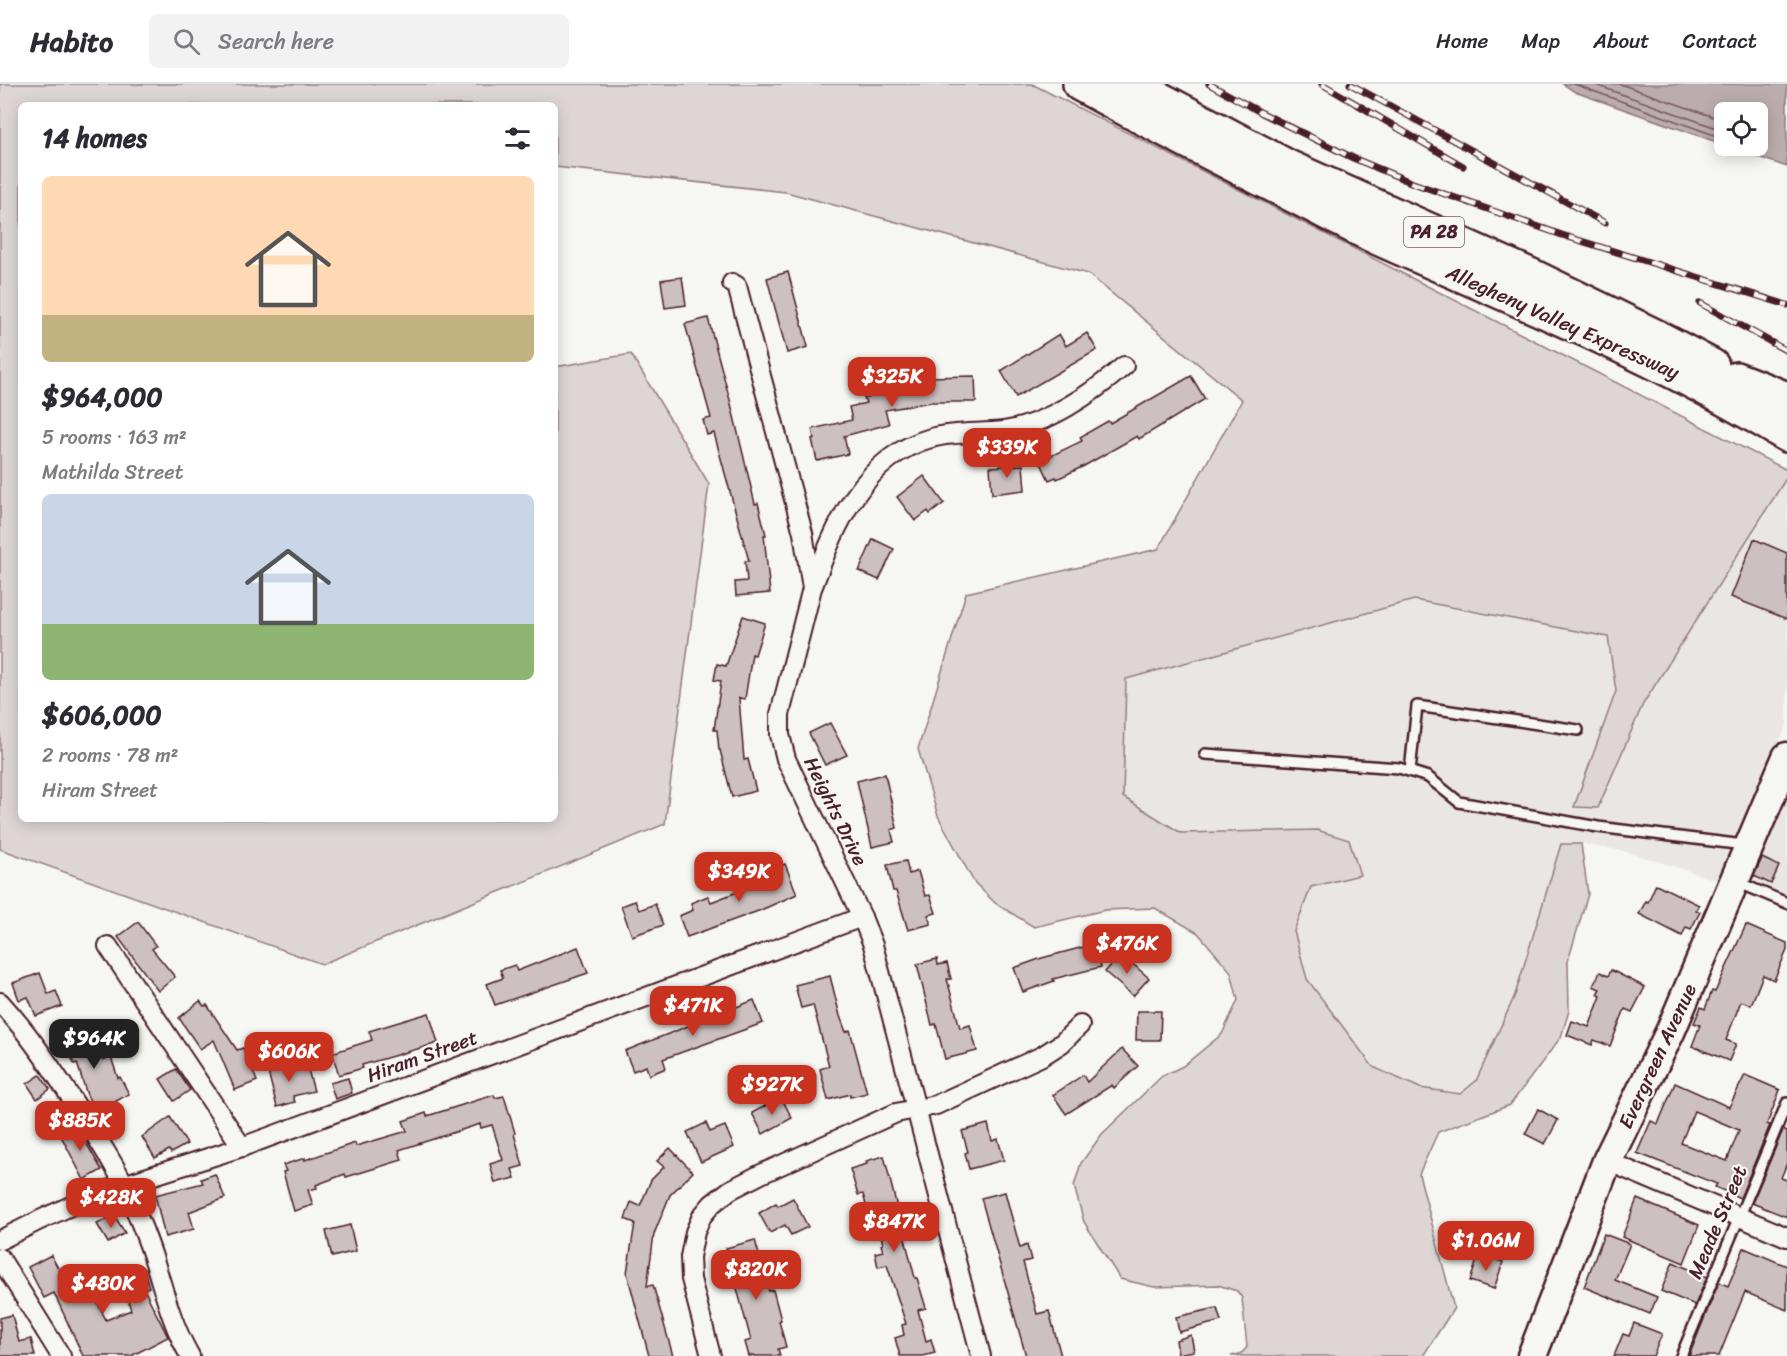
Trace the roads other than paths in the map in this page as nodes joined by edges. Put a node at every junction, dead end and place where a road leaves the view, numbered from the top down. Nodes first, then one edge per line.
1 (1080, 84) edge
2 (1131, 84) edge
3 (1375, 237) junction
4 (732, 283) dead end
5 (1124, 366) dead end
6 (1736, 379) junction
7 (1787, 399) edge
8 (1787, 409) edge
9 (1787, 435) edge
10 (1787, 457) edge
11 (812, 588) junction
12 (1578, 730) dead end
13 (1205, 754) dead end
14 (1787, 757) edge
15 (1410, 771) junction
16 (1750, 846) junction
17 (1735, 881) junction
18 (1787, 903) edge
19 (862, 917) junction
20 (108, 946) dead end
21 (0, 1002) edge
22 (1080, 1025) dead end
23 (1787, 1103) edge
24 (915, 1109) junction
25 (242, 1147) junction
26 (1607, 1161) junction
27 (124, 1185) junction
28 (1739, 1216) junction
29 (1787, 1237) edge
30 (0, 1240) edge
31 (0, 1258) edge
32 (61, 1356) edge
33 (190, 1356) edge
34 (711, 1356) edge
35 (981, 1356) edge
36 (1532, 1356) edge
37 (1681, 1356) edge

1 - 3 highway, Allegheny Valley Expressway / PA 28
2 - 6 highway, Allegheny Valley Expressway / PA 28
3 - 9 highway, Allegheny Valley Expressway / PA 28
3 - 10 highway
4 - 11 street, Heights Drive
5 - 11 street
6 - 7 highway
6 - 8 highway, Allegheny Valley Expressway / PA 28
11 - 19 street, Heights Drive
12 - 15 lane
13 - 15 lane
14 - 16 main road, Evergreen Avenue
15 - 16 lane
16 - 17 main road, Evergreen Avenue
17 - 18 lane
17 - 26 main road, Evergreen Avenue
19 - 24 street, Heights Drive
19 - 25 street, Hiram Street
20 - 25 street
21 - 27 street
22 - 24 street
23 - 28 lane, Meade Street
24 - 34 street
24 - 35 street, Heights Drive
25 - 27 street, Hiram Street
26 - 28 street
26 - 36 main road, Evergreen Avenue
27 - 30 street, Hiram Street
27 - 33 street
28 - 29 street
28 - 37 lane, Meade Street
31 - 32 street

